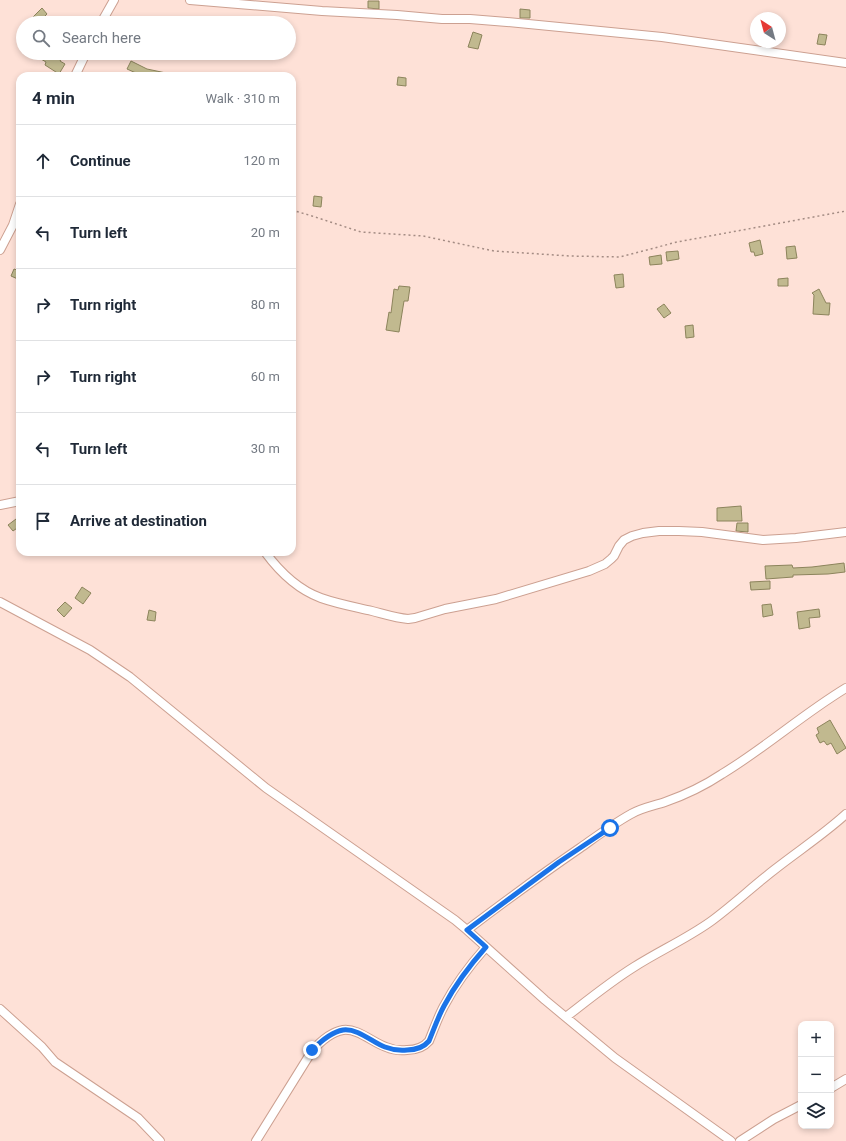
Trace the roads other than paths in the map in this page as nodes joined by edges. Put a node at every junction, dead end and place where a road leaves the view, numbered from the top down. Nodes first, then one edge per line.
1 (114, 0) edge
2 (190, 0) edge
3 (105, 16) edge
4 (83, 60) edge
5 (846, 63) edge
6 (77, 72) edge
7 (16, 216) edge
8 (0, 250) edge
9 (16, 502) edge
10 (0, 505) edge
11 (846, 532) edge
12 (268, 556) edge
13 (0, 602) edge
14 (846, 688) edge
15 (846, 814) edge
16 (467, 930) junction
17 (486, 947) junction
18 (0, 1009) edge
19 (566, 1018) junction
20 (846, 1079) edge
21 (834, 1086) edge
22 (798, 1107) edge
23 (160, 1141) edge
24 (256, 1141) edge
25 (730, 1141) edge
26 (740, 1141) edge

1 - 3 street
2 - 5 street
4 - 6 street
7 - 8 street
9 - 10 street
11 - 12 street
13 - 16 street
14 - 16 street
15 - 19 street
16 - 17 street
17 - 19 street
17 - 24 street
18 - 23 street
19 - 25 street
20 - 21 street
22 - 26 street

